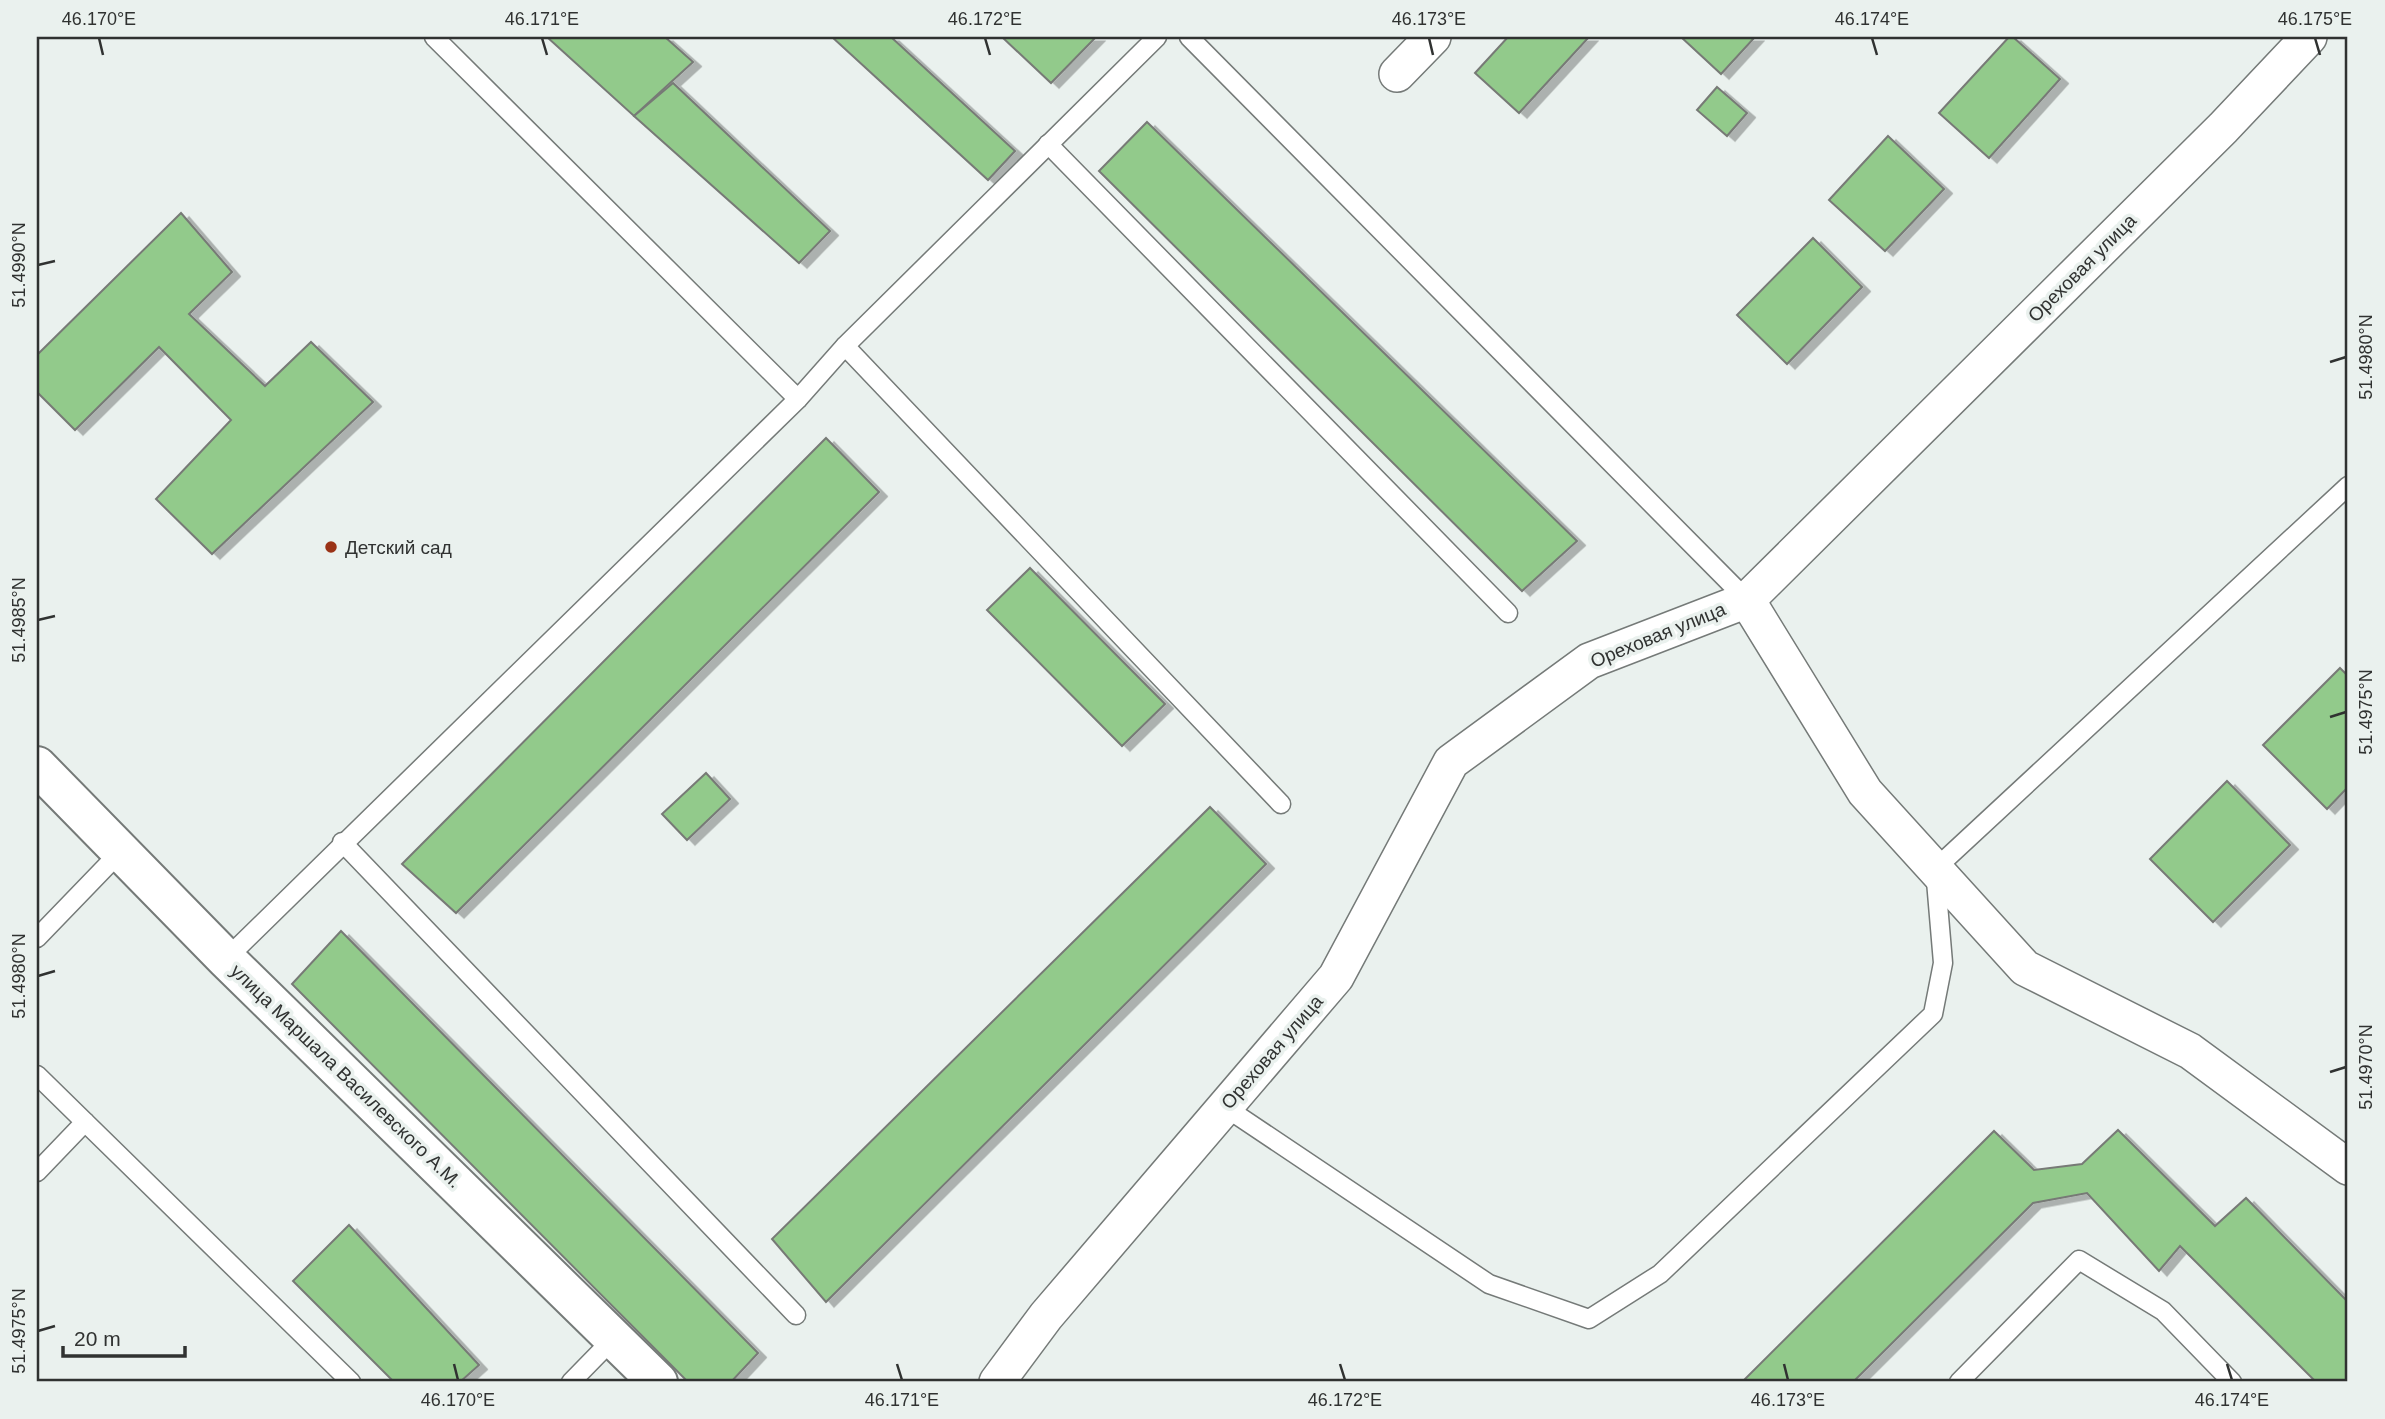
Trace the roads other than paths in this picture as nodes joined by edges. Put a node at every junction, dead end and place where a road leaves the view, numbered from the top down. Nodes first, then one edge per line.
1 (434, 37) edge
2 (1157, 37) edge
3 (1189, 37) edge
4 (1433, 37) edge
5 (2309, 37) edge
6 (1397, 74) dead end
7 (1048, 144) junction
8 (845, 346) junction
9 (798, 399) junction
10 (2348, 486) edge
11 (1747, 600) junction
12 (1508, 613) dead end
13 (37, 766) edge
14 (1282, 804) dead end
15 (342, 842) junction
16 (122, 850) junction
17 (1935, 869) junction
18 (37, 938) edge
19 (226, 959) junction
20 (37, 1075) edge
21 (1225, 1107) junction
22 (85, 1122) junction
23 (2348, 1167) edge
24 (37, 1172) edge
25 (796, 1315) dead end
26 (614, 1338) junction
27 (351, 1382) edge
28 (571, 1382) edge
29 (658, 1382) edge
30 (997, 1382) edge
31 (1959, 1382) edge
32 (2232, 1382) edge

1 - 9 lane
2 - 7 lane
3 - 11 lane
4 - 6 street
5 - 11 street, Ореховая улица
7 - 8 lane
7 - 12 lane
8 - 9 lane
8 - 14 lane
9 - 15 lane
10 - 17 lane
11 - 17 street
11 - 21 street, Ореховая улица
13 - 16 main road, улица Маршала Василевского А.М.
15 - 19 lane
15 - 25 lane
16 - 18 lane
16 - 19 main road, улица Маршала Василевского А.М.
17 - 21 lane
17 - 23 street
19 - 26 main road, улица Маршала Василевского А.М.
20 - 22 lane
21 - 30 street, Ореховая улица
22 - 24 lane
22 - 27 lane
26 - 28 lane
26 - 29 main road, улица Маршала Василевского А.М.
31 - 32 lane

